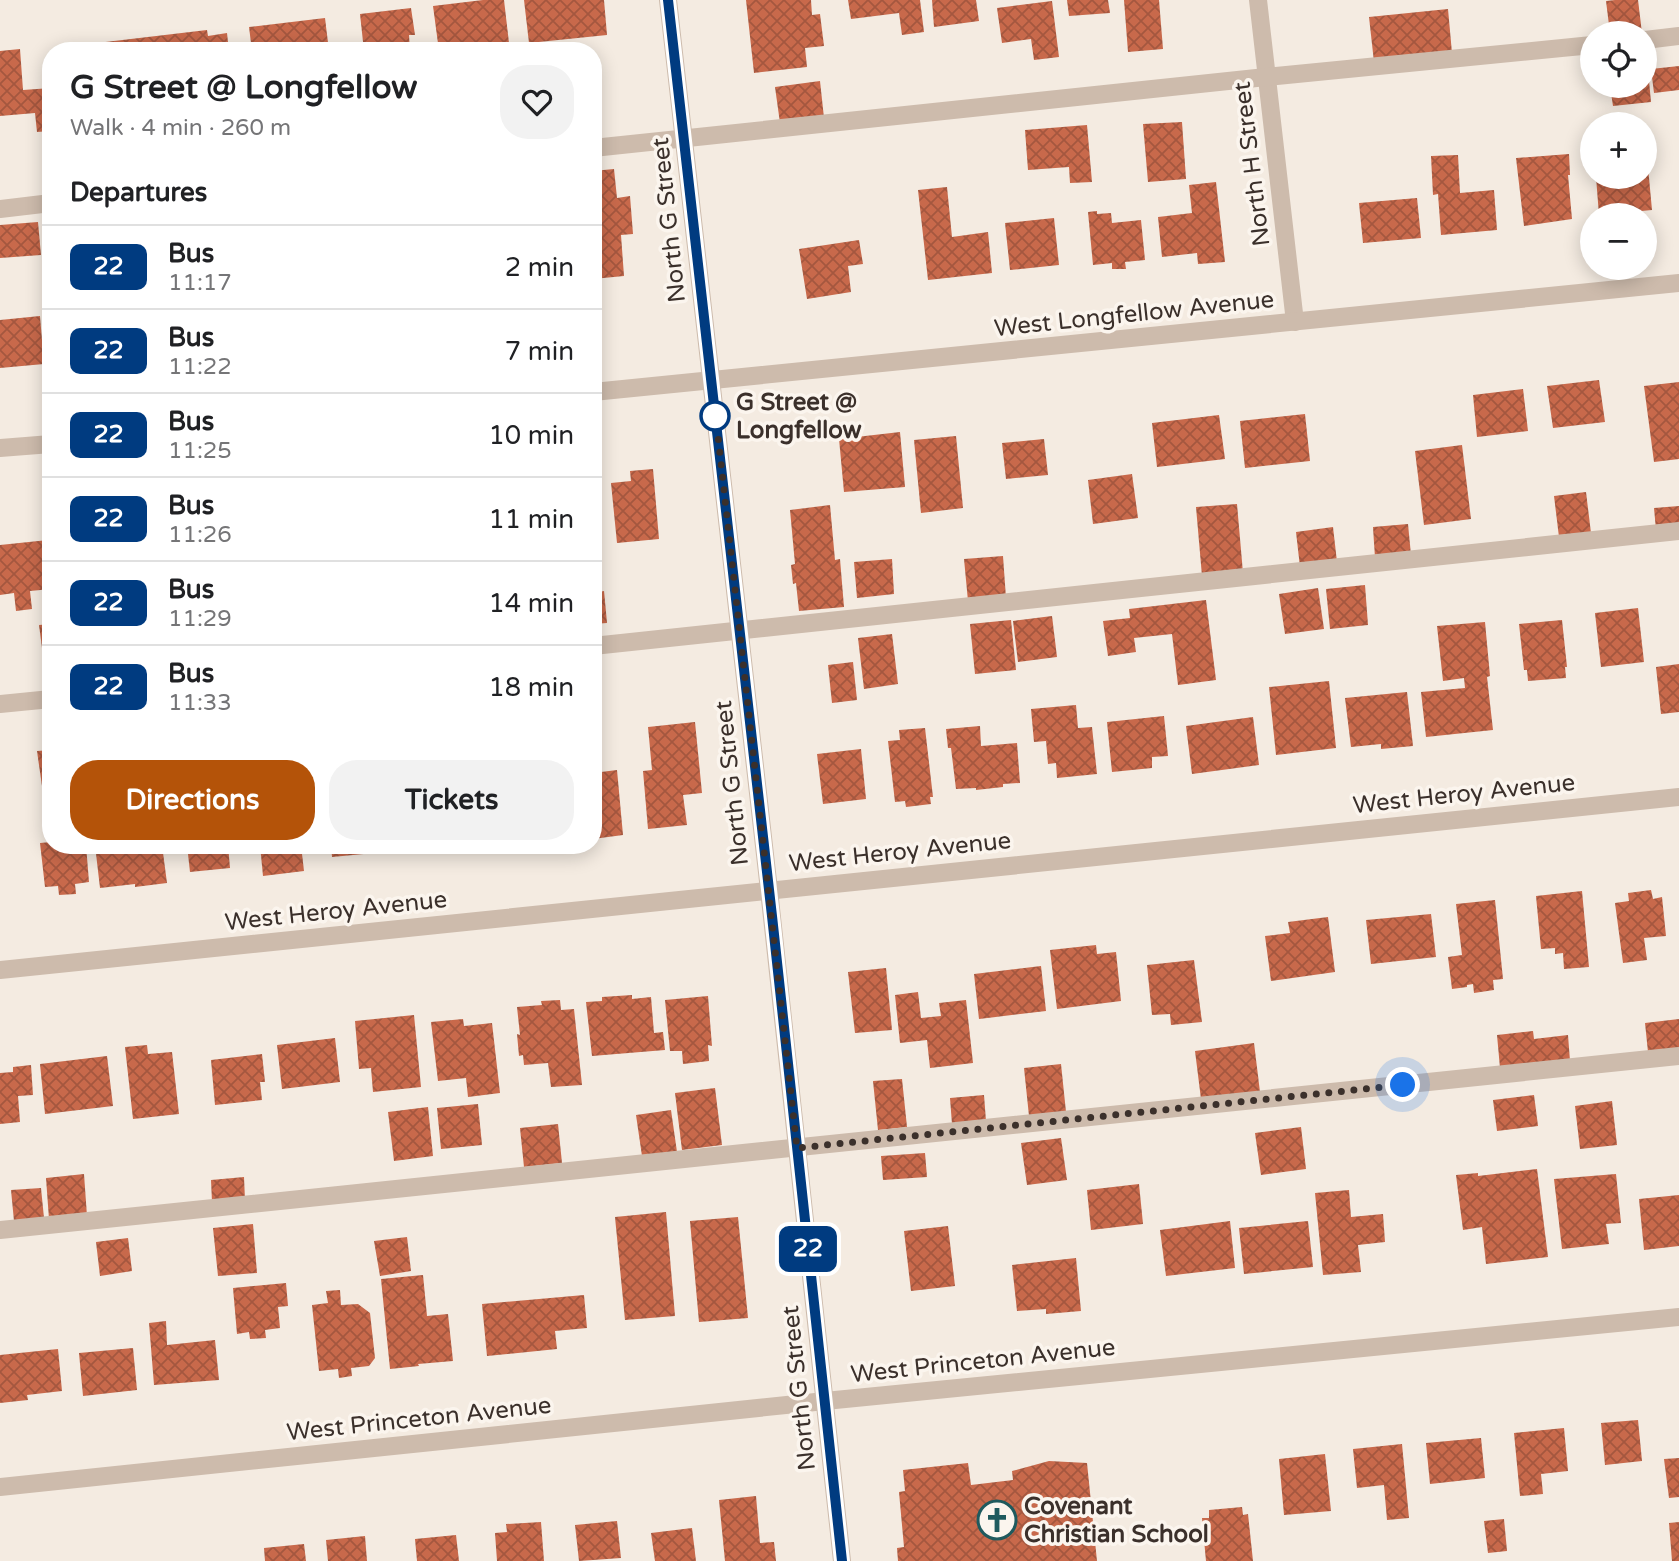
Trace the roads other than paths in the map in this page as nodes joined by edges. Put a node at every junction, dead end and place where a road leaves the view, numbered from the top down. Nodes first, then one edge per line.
1 (668, 0) edge
2 (1258, 0) edge
3 (1679, 36) edge
4 (1657, 39) edge
5 (1580, 46) edge
6 (1266, 77) junction
7 (684, 138) junction
8 (602, 147) edge
9 (42, 205) edge
10 (0, 209) edge
11 (1679, 283) edge
12 (1294, 322) junction
13 (711, 381) junction
14 (602, 392) edge
15 (42, 445) edge
16 (0, 448) edge
17 (1679, 531) edge
18 (740, 631) junction
19 (602, 645) edge
20 (42, 700) edge
21 (0, 704) edge
22 (1679, 797) edge
23 (769, 890) junction
24 (0, 970) edge
25 (1679, 1056) edge
26 (797, 1148) junction
27 (0, 1230) edge
28 (1679, 1317) edge
29 (825, 1401) junction
30 (0, 1488) edge
31 (842, 1561) edge

1 - 7 street, North G Street
2 - 6 street, North H Street
3 - 4 street
5 - 6 street
6 - 7 street
6 - 12 street, North H Street
7 - 8 street
7 - 13 street, North G Street
9 - 10 street
11 - 12 street, West Longfellow Avenue
12 - 13 street, West Longfellow Avenue
13 - 14 street, West Longfellow Avenue
13 - 18 street, North G Street
15 - 16 street
17 - 18 street
18 - 19 street
18 - 23 street, North G Street
20 - 21 street
22 - 23 street, West Heroy Avenue
23 - 24 street, West Heroy Avenue
23 - 26 street, North G Street
25 - 26 street
26 - 27 street
26 - 29 street, North G Street
28 - 29 street, West Princeton Avenue
29 - 30 street, West Princeton Avenue
29 - 31 street, North G Street

